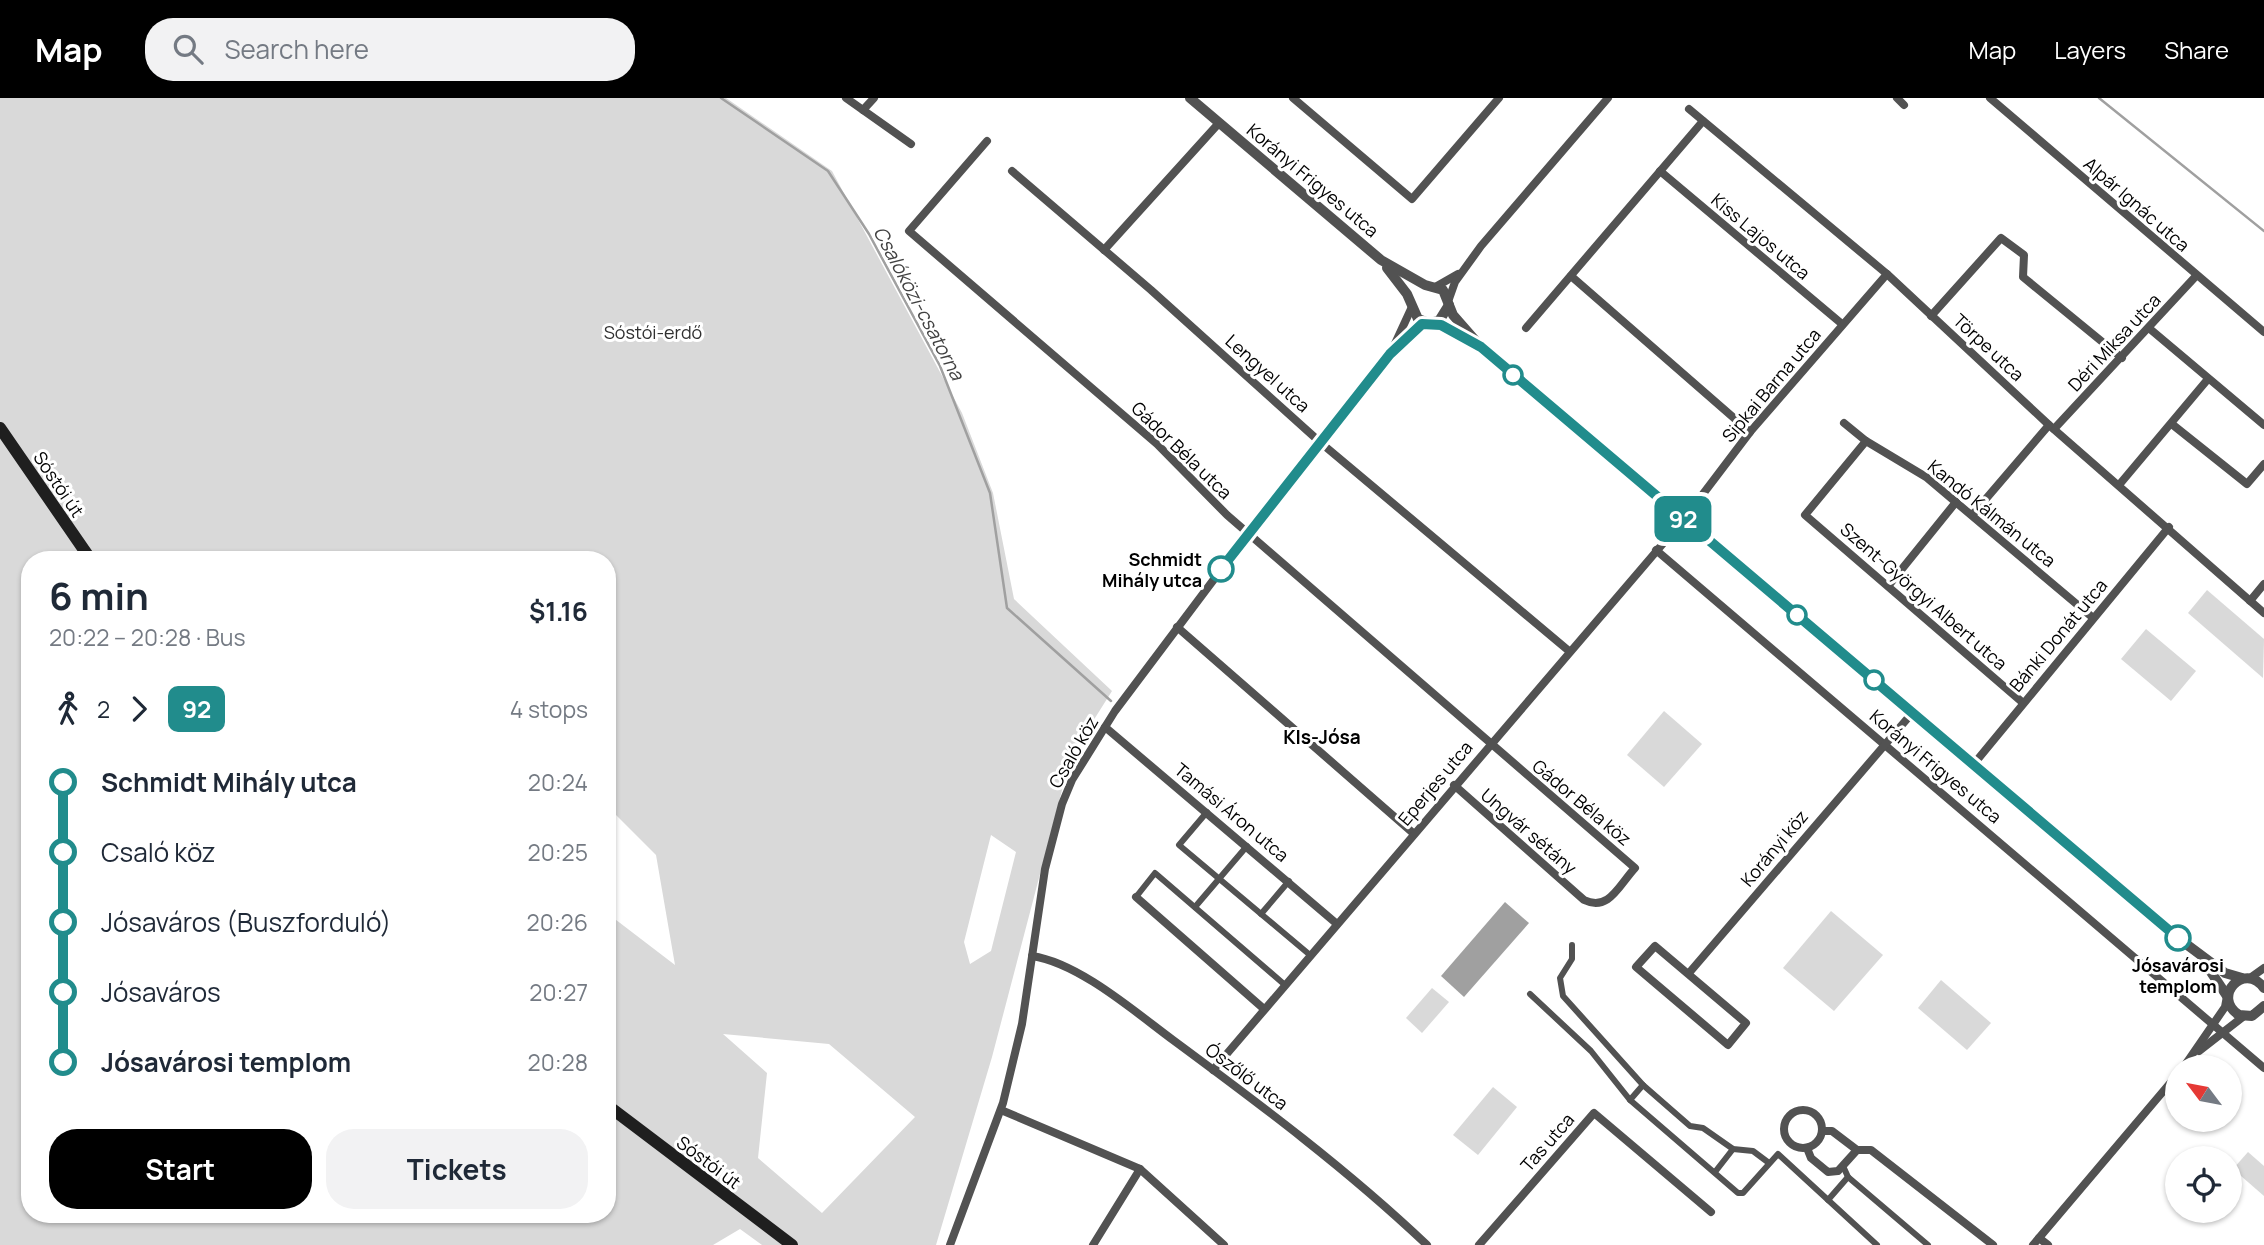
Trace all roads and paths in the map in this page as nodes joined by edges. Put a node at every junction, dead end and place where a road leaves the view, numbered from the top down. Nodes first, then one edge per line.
1 (846, 98) edge
2 (874, 98) edge
3 (1190, 98) edge
4 (1293, 98) edge
5 (1499, 98) edge
6 (1608, 98) edge
7 (1990, 98) edge
8 (1689, 109) dead end
9 (863, 110) junction
10 (1703, 121) junction
11 (1220, 124) junction
12 (987, 141) dead end
13 (911, 144) dead end
14 (1012, 171) dead end
15 (1660, 171) junction
16 (1104, 250) junction
17 (1381, 260) junction
18 (1466, 267) junction
19 (1886, 274) junction
20 (1571, 276) junction
21 (2196, 276) junction
22 (1431, 286) junction
23 (1449, 302) junction
24 (1411, 306) junction
25 (1931, 316) junction
26 (1432, 323) junction
27 (1842, 324) junction
28 (1526, 328) dead end
29 (2150, 329) junction
30 (2264, 332) edge
31 (1481, 347) junction
32 (1390, 354) junction
33 (2122, 358) junction
34 (2208, 379) junction
35 (1844, 423) dead end
36 (2172, 425) junction
37 (2264, 425) edge
38 (2052, 427) junction
39 (0, 428) edge
40 (1750, 432) junction
41 (1866, 441) junction
42 (1321, 443) junction
43 (2264, 464) edge
44 (2119, 485) junction
45 (1956, 502) junction
46 (1973, 514) junction
47 (1684, 519) junction
48 (2169, 527) junction
49 (1248, 534) junction
50 (1656, 550) junction
51 (85, 551) edge
52 (2264, 584) edge
53 (1889, 585) junction
54 (2250, 601) junction
55 (2264, 613) edge
56 (2092, 617) junction
57 (1177, 627) junction
58 (1569, 651) junction
59 (2022, 702) junction
60 (1913, 712) junction
61 (1105, 727) junction
62 (1492, 742) junction
63 (1885, 744) junction
64 (1973, 765) junction
65 (1454, 785) junction
66 (1207, 813) junction
67 (1413, 834) junction
68 (1247, 846) junction
69 (1219, 878) junction
70 (1289, 881) junction
71 (1136, 897) joint
72 (1584, 900) joint
73 (1195, 907) junction
74 (1261, 914) junction
75 (1337, 923) junction
76 (1572, 945) dead end
77 (1310, 955) junction
78 (1032, 956) junction
79 (2202, 957) junction
80 (2264, 968) edge
81 (1689, 973) junction
82 (2246, 978) junction
83 (1285, 985) junction
84 (2264, 988) edge
85 (1530, 994) dead end
86 (2227, 996) junction
87 (2264, 1006) edge
88 (1264, 1009) junction
89 (2248, 1016) junction
90 (2264, 1022) edge
91 (2213, 1024) junction
92 (2221, 1032) junction
93 (2193, 1055) edge
94 (2194, 1055) edge
95 (2264, 1068) edge
96 (1213, 1070) junction
97 (1643, 1085) junction
98 (2165, 1089) edge
99 (1630, 1100) junction
100 (1001, 1110) junction
101 (616, 1112) edge
102 (1822, 1131) junction
103 (1807, 1148) junction
104 (1733, 1149) junction
105 (1857, 1150) junction
106 (1769, 1163) junction
107 (1843, 1166) junction
108 (1140, 1169) junction
109 (1715, 1172) junction
110 (1848, 1177) junction
111 (1828, 1200) junction
112 (1711, 1212) dead end
113 (1918, 1237) junction
114 (2039, 1238) junction
115 (792, 1245) edge
116 (950, 1245) edge
117 (1093, 1245) edge
118 (1224, 1245) edge
119 (1427, 1245) edge
120 (1479, 1245) edge
121 (1877, 1245) edge
122 (1911, 1245) edge
123 (1928, 1245) edge
124 (1993, 1245) edge
125 (2033, 1245) edge
126 (2048, 1245) edge

1 - 9 street
2 - 9 street
3 - 11 street, Korányi Frigyes utca
4 - 5 street
6 - 18 street
7 - 21 street, Alpár Ignác utca
8 - 10 street, Törpe utca
9 - 13 street
10 - 15 street
10 - 19 street, Törpe utca
11 - 16 street
11 - 17 street, Korányi Frigyes utca
12 - 49 street, Gádor Béla utca
14 - 16 street, Lengyel utca
15 - 20 street
15 - 27 street, Kiss Lajos utca
16 - 42 street, Lengyel utca
17 - 22 street, Korányi Frigyes utca
17 - 24 street, Korányi Frigyes utca
18 - 22 street
18 - 23 street
19 - 25 street, Törpe utca
19 - 27 street, Sipkai Barna utca
20 - 28 street
20 - 40 street
21 - 29 street, Déri Miksa utca
21 - 30 street, Alpár Ignác utca
22 - 23 street, Korányi Frigyes utca
22 - 24 street
23 - 26 street
23 - 31 street, Korányi Frigyes utca
24 - 26 street, Korányi Frigyes utca
24 - 32 street, Csaló köz
25 - 33 street
25 - 38 street, Törpe utca
26 - 31 street, Korányi Frigyes utca
26 - 32 street, Csaló köz
27 - 40 street, Sipkai Barna utca
29 - 33 street, Déri Miksa utca
29 - 34 street
31 - 47 street, Korányi Frigyes utca
32 - 42 street, Csaló köz
33 - 38 street, Déri Miksa utca
34 - 36 street
34 - 37 street
35 - 41 street, Kandó Kálmán utca
36 - 43 street
36 - 44 street
38 - 44 street, Törpe utca
38 - 46 street, Déri Miksa utca
39 - 51 main road, Sóstói út
40 - 47 street, Sipkai Barna utca
41 - 45 street, Kandó Kálmán utca
41 - 53 street, Szent-Györgyi Albert utca
42 - 49 street, Csaló köz
42 - 58 street, Lengyel utca
44 - 48 street, Törpe utca
45 - 46 street, Kandó Kálmán utca
45 - 53 street
46 - 56 street, Kandó Kálmán utca
47 - 50 street, Eperjes utca
47 - 60 street, Korányi Frigyes utca
48 - 54 street, Törpe utca
48 - 56 street, Bánki Donát utca
49 - 57 street, Csaló köz
49 - 62 street, Gádor Béla utca
50 - 58 street, Eperjes utca
50 - 63 street, Korányi Frigyes utca
52 - 54 street
53 - 59 street, Szent-Györgyi Albert utca
54 - 55 street, Törpe utca
56 - 59 street, Bánki Donát utca
57 - 61 street, Csaló köz
57 - 67 street
58 - 62 street, Eperjes utca
59 - 64 street, Bánki Donát utca
60 - 63 street, Korányi köz
60 - 64 street, Korányi Frigyes utca
61 - 66 street, Tamási Áron utca
61 - 78 street, Csaló köz
62 - 65 street, Eperjes utca
62 - 72 street, Gádor Béla köz
63 - 81 street, Korányi köz
63 - 91 street, Korányi Frigyes utca
64 - 79 street, Korányi Frigyes utca
65 - 67 street, Eperjes utca
65 - 72 street, Ungvár sétány
66 - 68 street, Tamási Áron utca
66 - 69 street
67 - 75 street, Eperjes utca
68 - 69 street
68 - 70 street, Tamási Áron utca
69 - 73 street
69 - 74 street
70 - 74 street
70 - 75 street, Tamási Áron utca
71 - 73 street
71 - 88 street
73 - 83 street
74 - 77 street
75 - 77 street, Eperjes utca
76 - 97 street
77 - 83 street, Eperjes utca
78 - 96 street, Ószőlő utca
78 - 100 street, Csaló köz
79 - 82 street, Korányi Frigyes utca
79 - 86 street, Korányi Frigyes utca
80 - 82 street
81 - 81 street
82 - 84 street, Korányi Frigyes utca
82 - 86 street
83 - 88 street, Eperjes utca
85 - 99 street
86 - 89 street, Korányi Frigyes utca
86 - 91 street
87 - 89 street
88 - 96 street, Eperjes utca
89 - 90 street
89 - 92 street
91 - 92 street, Korányi Frigyes utca
91 - 93 street
92 - 94 street
92 - 95 street, Korányi Frigyes utca
96 - 119 street, Ószőlő utca
97 - 99 street
97 - 104 street
98 - 114 street
99 - 109 street
100 - 108 street
100 - 116 street, Csaló köz
101 - 115 main road, Sóstói út
102 - 103 street
102 - 103 street
102 - 105 street
103 - 107 street
104 - 106 street
104 - 109 street
105 - 107 street
105 - 124 street
106 - 109 street
106 - 111 street
107 - 110 street
108 - 117 street
108 - 118 street
110 - 111 street
110 - 113 street
111 - 121 street
112 - 120 street, Tas utca
113 - 122 street
113 - 123 street
114 - 125 street
114 - 126 street

